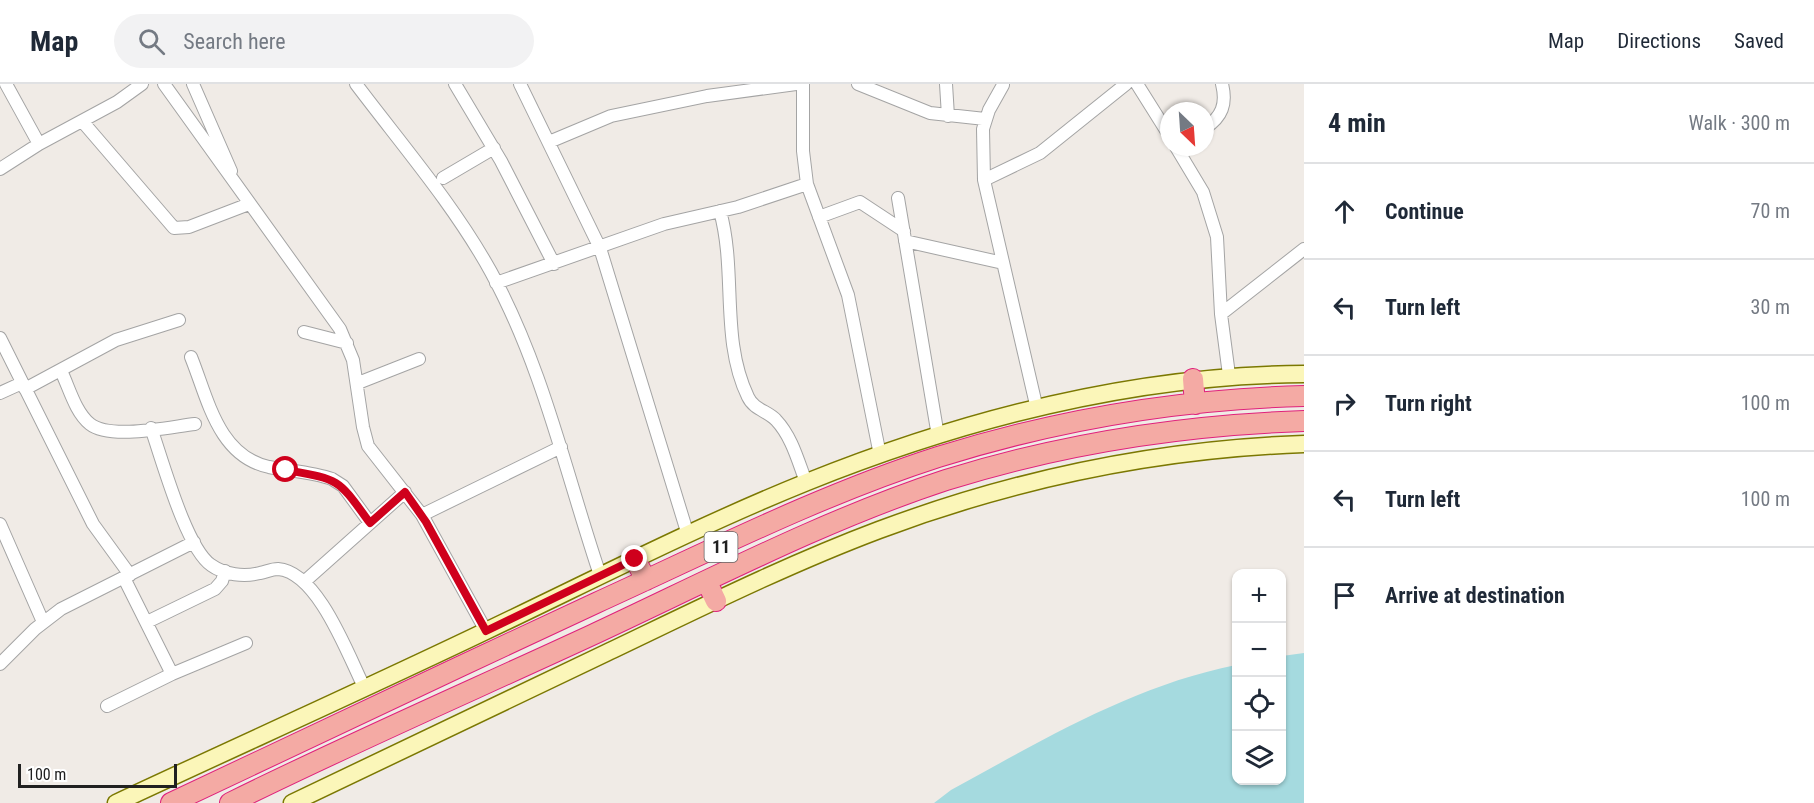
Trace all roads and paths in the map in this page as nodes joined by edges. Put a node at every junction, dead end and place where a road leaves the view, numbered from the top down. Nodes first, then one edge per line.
1 (6, 84) edge
2 (142, 84) edge
3 (164, 84) edge
4 (193, 84) edge
5 (356, 84) edge
6 (454, 84) edge
7 (520, 84) edge
8 (699, 84) edge
9 (796, 84) edge
10 (803, 84) edge
11 (858, 84) edge
12 (946, 84) edge
13 (1004, 84) edge
14 (1126, 84) edge
15 (1137, 84) edge
16 (1221, 84) edge
17 (707, 96) junction
18 (948, 116) junction
19 (985, 119) junction
20 (82, 121) junction
21 (1160, 121) edge
22 (1214, 122) edge
23 (549, 142) junction
24 (39, 144) junction
25 (494, 148) junction
26 (1181, 156) edge
27 (0, 169) edge
28 (443, 178) dead end
29 (984, 180) junction
30 (807, 184) junction
31 (236, 186) junction
32 (898, 198) dead end
33 (249, 204) junction
34 (720, 211) junction
35 (819, 217) junction
36 (904, 236) junction
37 (600, 248) junction
38 (1304, 249) edge
39 (1003, 263) junction
40 (554, 264) junction
41 (496, 283) junction
42 (1221, 314) junction
43 (179, 320) dead end
44 (304, 332) dead end
45 (0, 338) edge
46 (347, 344) junction
47 (191, 357) dead end
48 (419, 359) dead end
49 (61, 371) junction
50 (1304, 374) edge
51 (1229, 375) junction
52 (1194, 379) junction
53 (358, 383) junction
54 (24, 386) junction
55 (0, 393) edge
56 (1304, 396) edge
57 (1195, 404) junction
58 (1037, 409) junction
59 (1304, 421) edge
60 (195, 424) dead end
61 (151, 428) junction
62 (938, 436) junction
63 (1304, 444) edge
64 (561, 447) junction
65 (880, 455) junction
66 (806, 482) junction
67 (405, 492) junction
68 (422, 515) junction
69 (370, 523) junction
70 (0, 524) edge
71 (688, 535) junction
72 (194, 542) junction
73 (635, 559) junction
74 (225, 572) junction
75 (600, 575) junction
76 (127, 577) junction
77 (646, 580) junction
78 (304, 582) junction
79 (707, 582) junction
80 (608, 598) junction
81 (716, 601) junction
82 (43, 622) junction
83 (147, 622) junction
84 (486, 631) junction
85 (246, 643) dead end
86 (0, 664) edge
87 (172, 674) junction
88 (364, 687) junction
89 (399, 694) junction
90 (445, 703) junction
91 (107, 706) dead end
92 (284, 776) junction
93 (116, 803) edge
94 (171, 803) edge
95 (230, 803) edge
96 (292, 803) edge

1 - 24 street
2 - 20 street
3 - 31 street
4 - 31 street
5 - 41 street
6 - 25 street
7 - 23 street
8 - 17 street
9 - 17 street
10 - 30 street
11 - 18 street
12 - 18 street
13 - 19 street
14 - 29 street
15 - 21 street
16 - 22 street
17 - 23 street
18 - 19 street
19 - 29 street
20 - 24 street
20 - 33 street
23 - 37 street
24 - 27 street
25 - 28 street
25 - 40 street
26 - 42 street
29 - 39 street
30 - 34 street
30 - 35 street
31 - 33 street
32 - 36 street
33 - 46 street
34 - 37 street
34 - 66 street
35 - 36 street
35 - 65 street
36 - 39 street
36 - 62 street
37 - 40 street
37 - 71 street
38 - 42 street
39 - 58 street
40 - 41 street
41 - 64 street
42 - 51 street
43 - 49 street
44 - 46 street
45 - 54 street
46 - 53 street
47 - 69 street
48 - 53 street
49 - 54 street
49 - 61 street
50 - 51 main road
51 - 52 main road
52 - 57 highway
52 - 58 main road
53 - 67 street
54 - 55 street
54 - 76 street
56 - 57 highway, 11
57 - 77 highway, 11
58 - 62 main road
59 - 79 highway, 11
60 - 61 street
61 - 72 street
62 - 65 main road
63 - 81 main road
64 - 68 street
64 - 75 street
65 - 66 main road
66 - 71 main road
67 - 68 street
67 - 69 street
68 - 84 street
69 - 78 street
70 - 82 street
71 - 73 main road
72 - 74 street
72 - 76 street
73 - 75 main road
73 - 77 highway
74 - 78 street
74 - 83 street
75 - 84 main road
76 - 82 street
76 - 83 street
77 - 80 highway, 11
78 - 88 street
79 - 81 highway
79 - 90 highway, 11
80 - 89 highway, 11
80 - 90 highway
81 - 96 main road
82 - 86 street
83 - 87 street
84 - 88 main road
85 - 87 street
87 - 91 street
88 - 93 main road
89 - 92 highway
89 - 94 highway, 11
90 - 92 highway, 11
92 - 95 highway, 11

